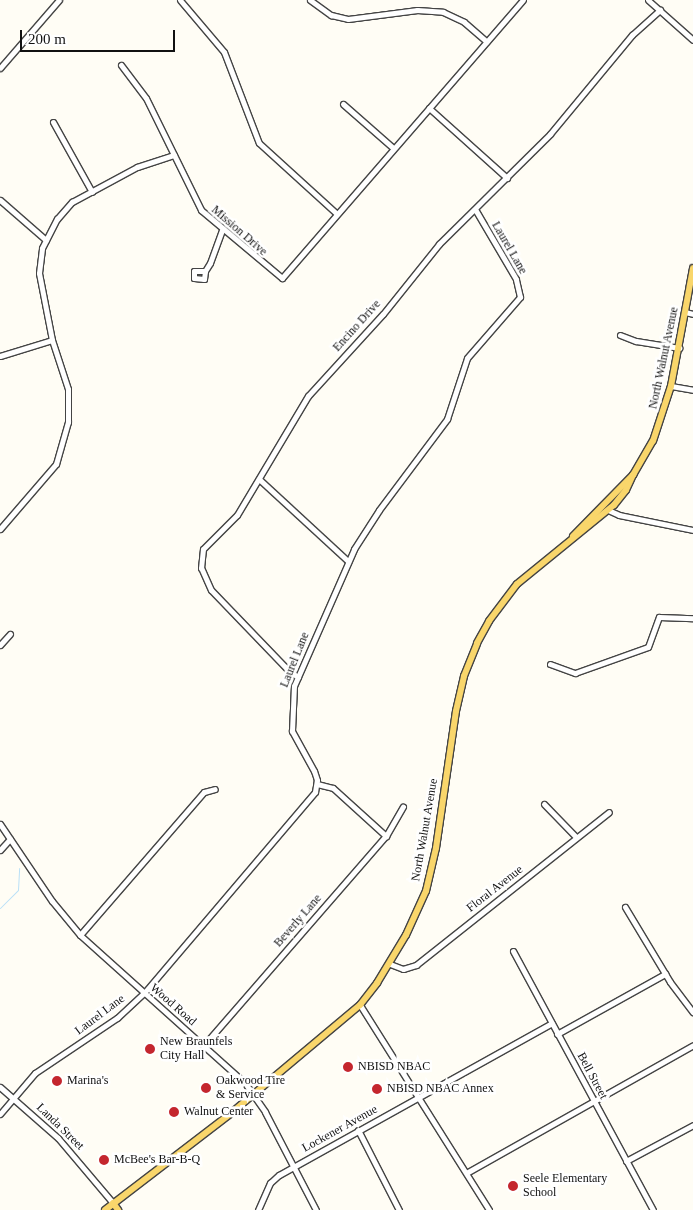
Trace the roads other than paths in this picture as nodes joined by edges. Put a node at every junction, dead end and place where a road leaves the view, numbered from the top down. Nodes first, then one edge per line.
1 (59, 0) edge
2 (180, 0) edge
3 (310, 0) edge
4 (523, 0) edge
5 (648, 0) edge
6 (660, 10) junction
7 (693, 40) edge
8 (487, 42) junction
9 (121, 65) dead end
10 (0, 68) edge
11 (343, 104) dead end
12 (429, 108) junction
13 (53, 122) dead end
14 (394, 148) junction
15 (174, 155) junction
16 (507, 178) junction
17 (92, 192) junction
18 (0, 200) edge
19 (475, 209) junction
20 (336, 213) junction
21 (222, 230) junction
22 (46, 240) junction
23 (693, 268) edge
24 (205, 270) dead end
25 (685, 312) junction
26 (693, 314) edge
27 (620, 335) dead end
28 (52, 340) junction
29 (678, 348) junction
30 (0, 356) edge
31 (671, 386) junction
32 (693, 390) edge
33 (633, 475) junction
34 (259, 479) junction
35 (608, 510) junction
36 (0, 529) edge
37 (693, 530) edge
38 (573, 536) junction
39 (348, 561) junction
40 (693, 618) edge
41 (10, 634) dead end
42 (0, 645) edge
43 (550, 664) dead end
44 (298, 677) junction
45 (317, 784) junction
46 (214, 789) dead end
47 (544, 804) dead end
48 (403, 806) dead end
49 (609, 812) dead end
50 (0, 824) edge
51 (386, 836) junction
52 (576, 837) junction
53 (10, 839) junction
54 (0, 850) edge
55 (625, 907) dead end
56 (80, 935) junction
57 (513, 951) dead end
58 (390, 964) junction
59 (665, 974) junction
60 (144, 992) junction
61 (360, 1005) junction
62 (693, 1012) edge
63 (552, 1023) junction
64 (558, 1034) junction
65 (204, 1045) junction
66 (693, 1045) edge
67 (0, 1087) edge
68 (253, 1095) junction
69 (13, 1098) junction
70 (419, 1098) junction
71 (594, 1102) junction
72 (0, 1114) edge
73 (693, 1125) edge
74 (358, 1130) junction
75 (626, 1161) junction
76 (294, 1166) junction
77 (468, 1172) junction
78 (113, 1203) junction
79 (105, 1210) edge
80 (118, 1210) edge
81 (258, 1210) edge
82 (316, 1210) edge
83 (400, 1210) edge
84 (489, 1210) edge
85 (653, 1210) edge

1 - 10 street
2 - 20 street
3 - 8 street
4 - 8 street, Mission Drive
5 - 6 street
6 - 7 street
6 - 16 street, Encino Drive
8 - 12 street, Mission Drive
9 - 15 street, Mission Drive
11 - 14 street
12 - 14 street, Mission Drive
12 - 16 street
13 - 17 street
14 - 20 street, Mission Drive
15 - 17 street
15 - 21 street, Mission Drive
16 - 19 street, Encino Drive
17 - 22 street
18 - 22 street
19 - 34 street, Encino Drive
19 - 39 street, Laurel Lane
20 - 21 street, Mission Drive
21 - 24 street
22 - 28 street
23 - 25 main road, North Walnut Avenue
25 - 26 street
25 - 29 main road, North Walnut Avenue
27 - 29 street
28 - 30 street
28 - 36 street
29 - 31 main road, North Walnut Avenue
31 - 32 street
31 - 33 main road, North Walnut Avenue
33 - 35 main road, North Walnut Avenue
33 - 38 main road, North Walnut Avenue
34 - 39 street
34 - 44 street, Encino Drive
35 - 37 street
35 - 38 main road, North Walnut Avenue
38 - 58 main road, North Walnut Avenue
39 - 44 street, Laurel Lane
40 - 43 street
41 - 42 street
44 - 45 street, Laurel Lane
45 - 51 street
45 - 60 street, Laurel Lane
46 - 56 street
47 - 52 street
48 - 51 street, Beverly Lane
49 - 52 street, Floral Avenue
50 - 53 street, Wood Road
51 - 65 street, Beverly Lane
52 - 58 street, Floral Avenue
53 - 54 street
53 - 56 street, Wood Road
55 - 59 street
56 - 60 street, Wood Road
57 - 63 street, Bell Street
58 - 61 main road, North Walnut Avenue
59 - 62 street
59 - 64 street
60 - 65 street, Wood Road
60 - 69 street, Laurel Lane
61 - 68 main road, North Walnut Avenue
61 - 70 street
63 - 64 street, Bell Street
63 - 70 street, Lockener Avenue
64 - 71 street, Bell Street
65 - 68 street, Wood Road
66 - 71 street
67 - 69 street, Landa Street
68 - 76 street, Wood Road
68 - 78 main road, North Walnut Avenue
69 - 72 street, Laurel Lane
69 - 78 street, Landa Street
70 - 74 street, Lockener Avenue
70 - 77 street
71 - 75 street, Bell Street
71 - 77 street
73 - 75 street
74 - 76 street, Lockener Avenue
74 - 83 street
75 - 85 street, Bell Street
76 - 81 street, Lockener Avenue
76 - 82 street, Wood Road
77 - 84 street
78 - 79 main road, North Walnut Avenue
78 - 80 main road, Landa Street

